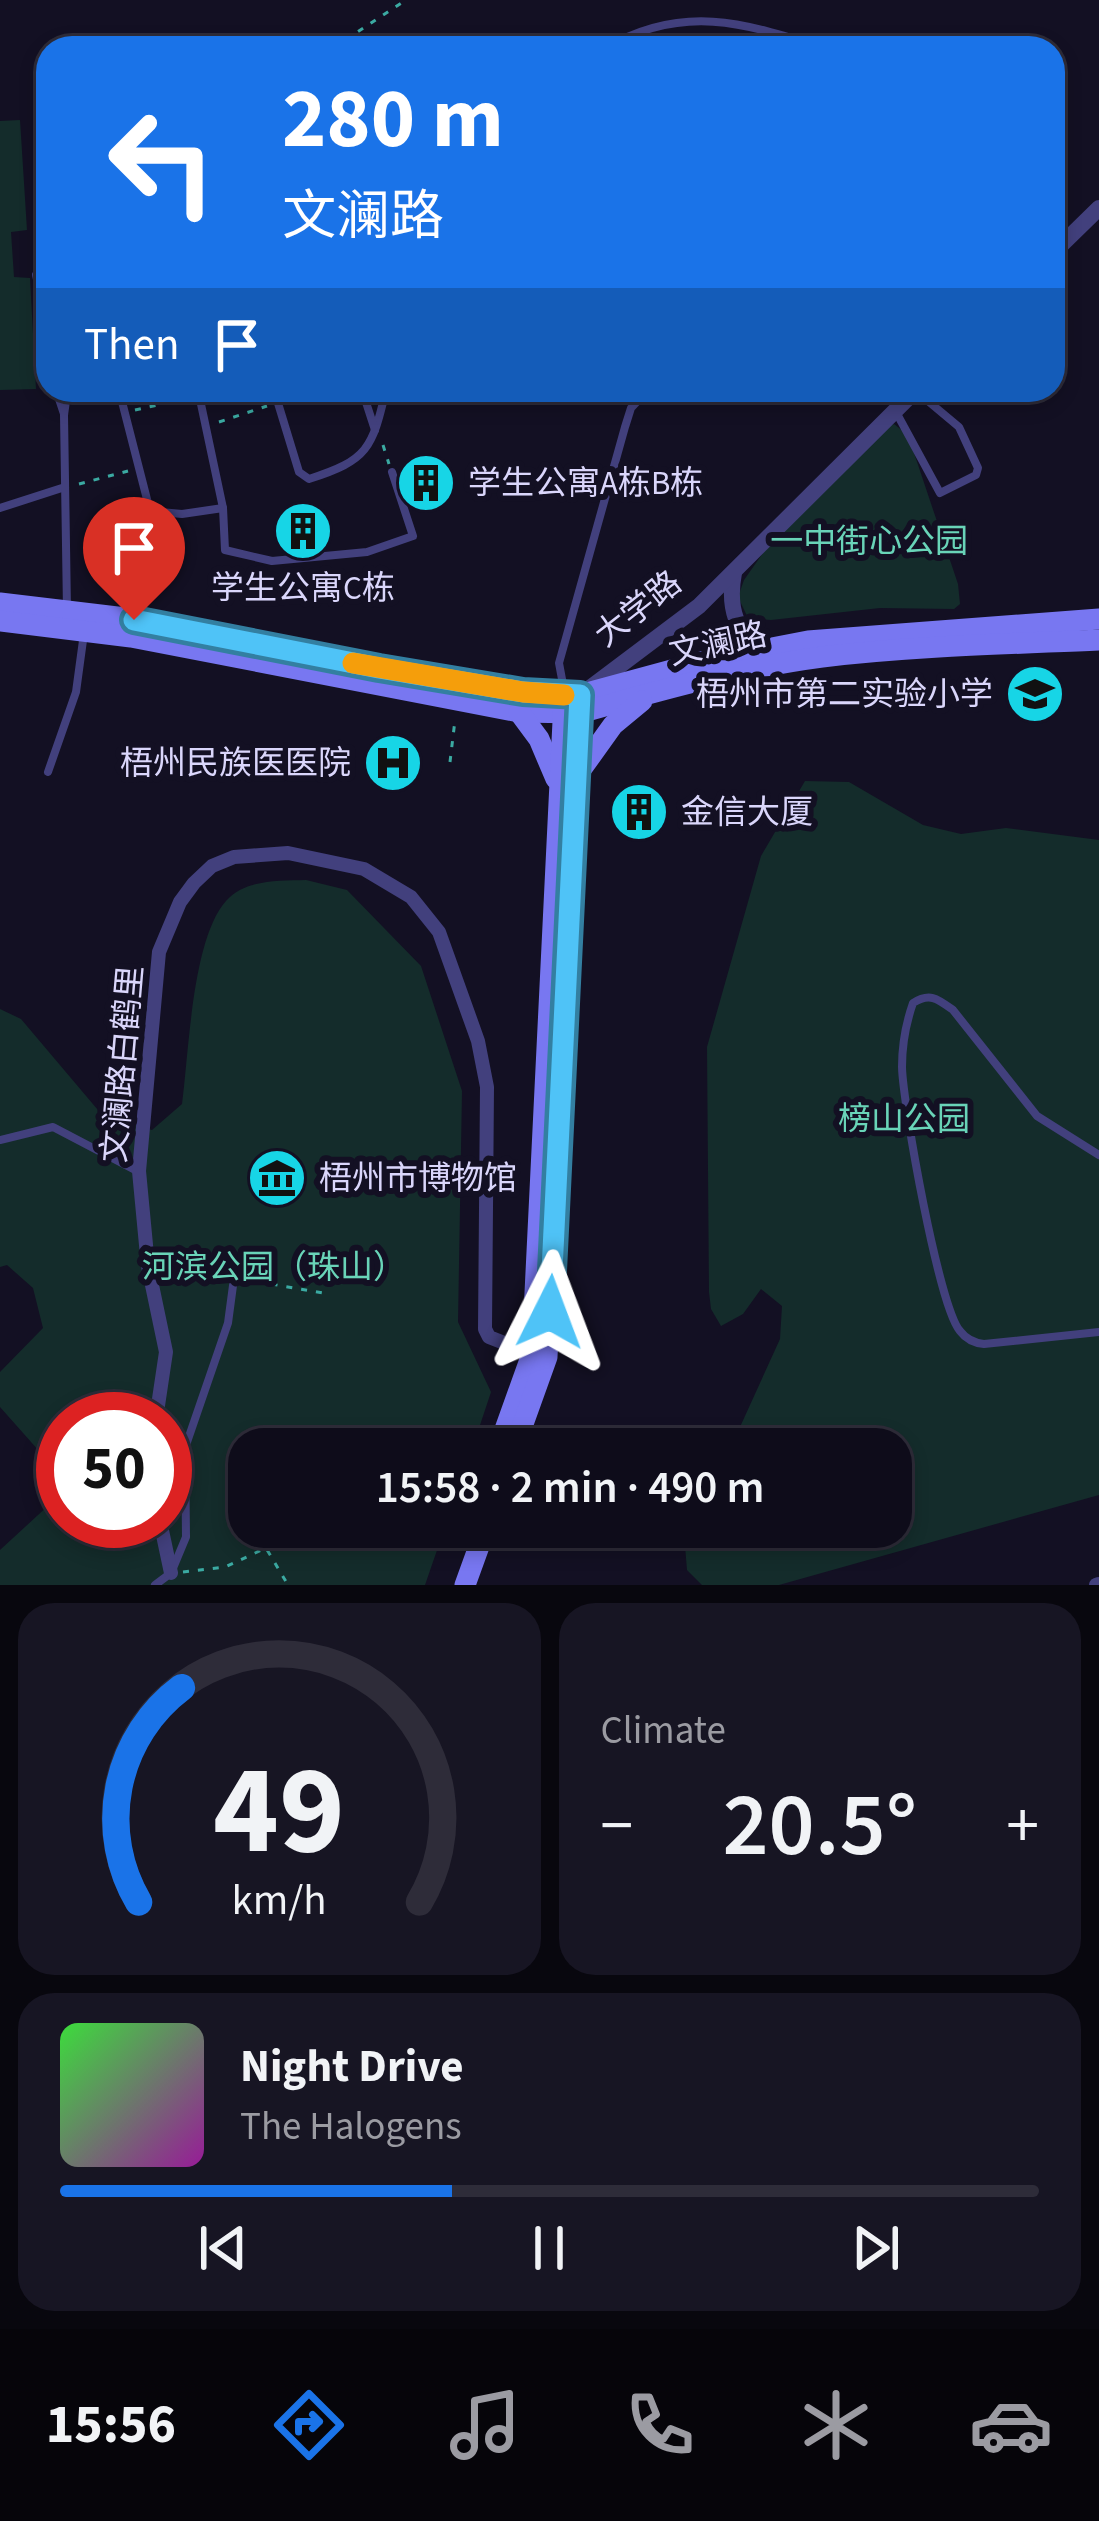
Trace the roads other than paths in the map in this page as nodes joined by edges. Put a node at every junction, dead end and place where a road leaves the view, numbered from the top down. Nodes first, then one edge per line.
1 (631, 36) edge
2 (778, 36) edge
3 (1099, 208) edge
4 (1065, 242) edge
5 (60, 402) edge
6 (66, 402) edge
7 (124, 402) edge
8 (201, 402) edge
9 (278, 402) edge
10 (366, 402) edge
11 (383, 402) edge
12 (637, 402) edge
13 (905, 402) edge
14 (930, 402) edge
15 (896, 411) junction
16 (64, 415) junction
17 (376, 428) junction
18 (392, 472) road end
19 (65, 487) junction
20 (0, 508) edge
21 (223, 508) junction
22 (734, 572) junction
23 (0, 603) edge
24 (67, 611) junction
25 (1099, 619) edge
26 (0, 621) edge
27 (84, 632) junction
28 (1099, 640) edge
29 (772, 648) junction
30 (655, 692) junction
31 (572, 704) junction
32 (518, 712) junction
33 (48, 772) dead end
34 (568, 783) junction
35 (0, 1140) edge
36 (1099, 1156) edge
37 (139, 1171) junction
38 (234, 1278) road end
39 (1099, 1332) edge
40 (532, 1354) junction
41 (160, 1392) edge
42 (506, 1428) edge
43 (522, 1428) edge
44 (166, 1548) edge
45 (463, 1548) edge
46 (478, 1548) edge
47 (171, 1573) junction
48 (155, 1585) edge
49 (450, 1585) edge
50 (465, 1585) edge

1 - 2 lane
3 - 4 street
5 - 16 lane
6 - 16 lane
7 - 21 lane
8 - 21 lane
9 - 17 lane
10 - 17 lane
11 - 17 lane
12 - 31 lane
13 - 15 street, 大学路
14 - 15 lane
15 - 22 street, 大学路
16 - 19 lane
18 - 21 lane
19 - 20 lane
19 - 24 lane
22 - 29 street
22 - 31 street, 大学路
23 - 24 main road, 文澜路
24 - 31 main road, 文澜路
25 - 29 main road, 文澜路
26 - 27 main road, 文澜路
27 - 32 main road, 文澜路
27 - 33 lane
28 - 30 main road, 文澜路
29 - 31 main road, 文澜路
30 - 31 main road, 文澜路
30 - 34 main road
31 - 32 main road, 文澜路
31 - 34 main road
32 - 34 main road
34 - 40 main road
34 - 43 main road
35 - 37 lane
36 - 39 lane
37 - 40 street, 文澜路白鹤里
37 - 41 street, 文澜路白鹤里
38 - 47 lane
40 - 42 main road
44 - 47 street
45 - 49 main road
46 - 50 main road
47 - 48 lane

